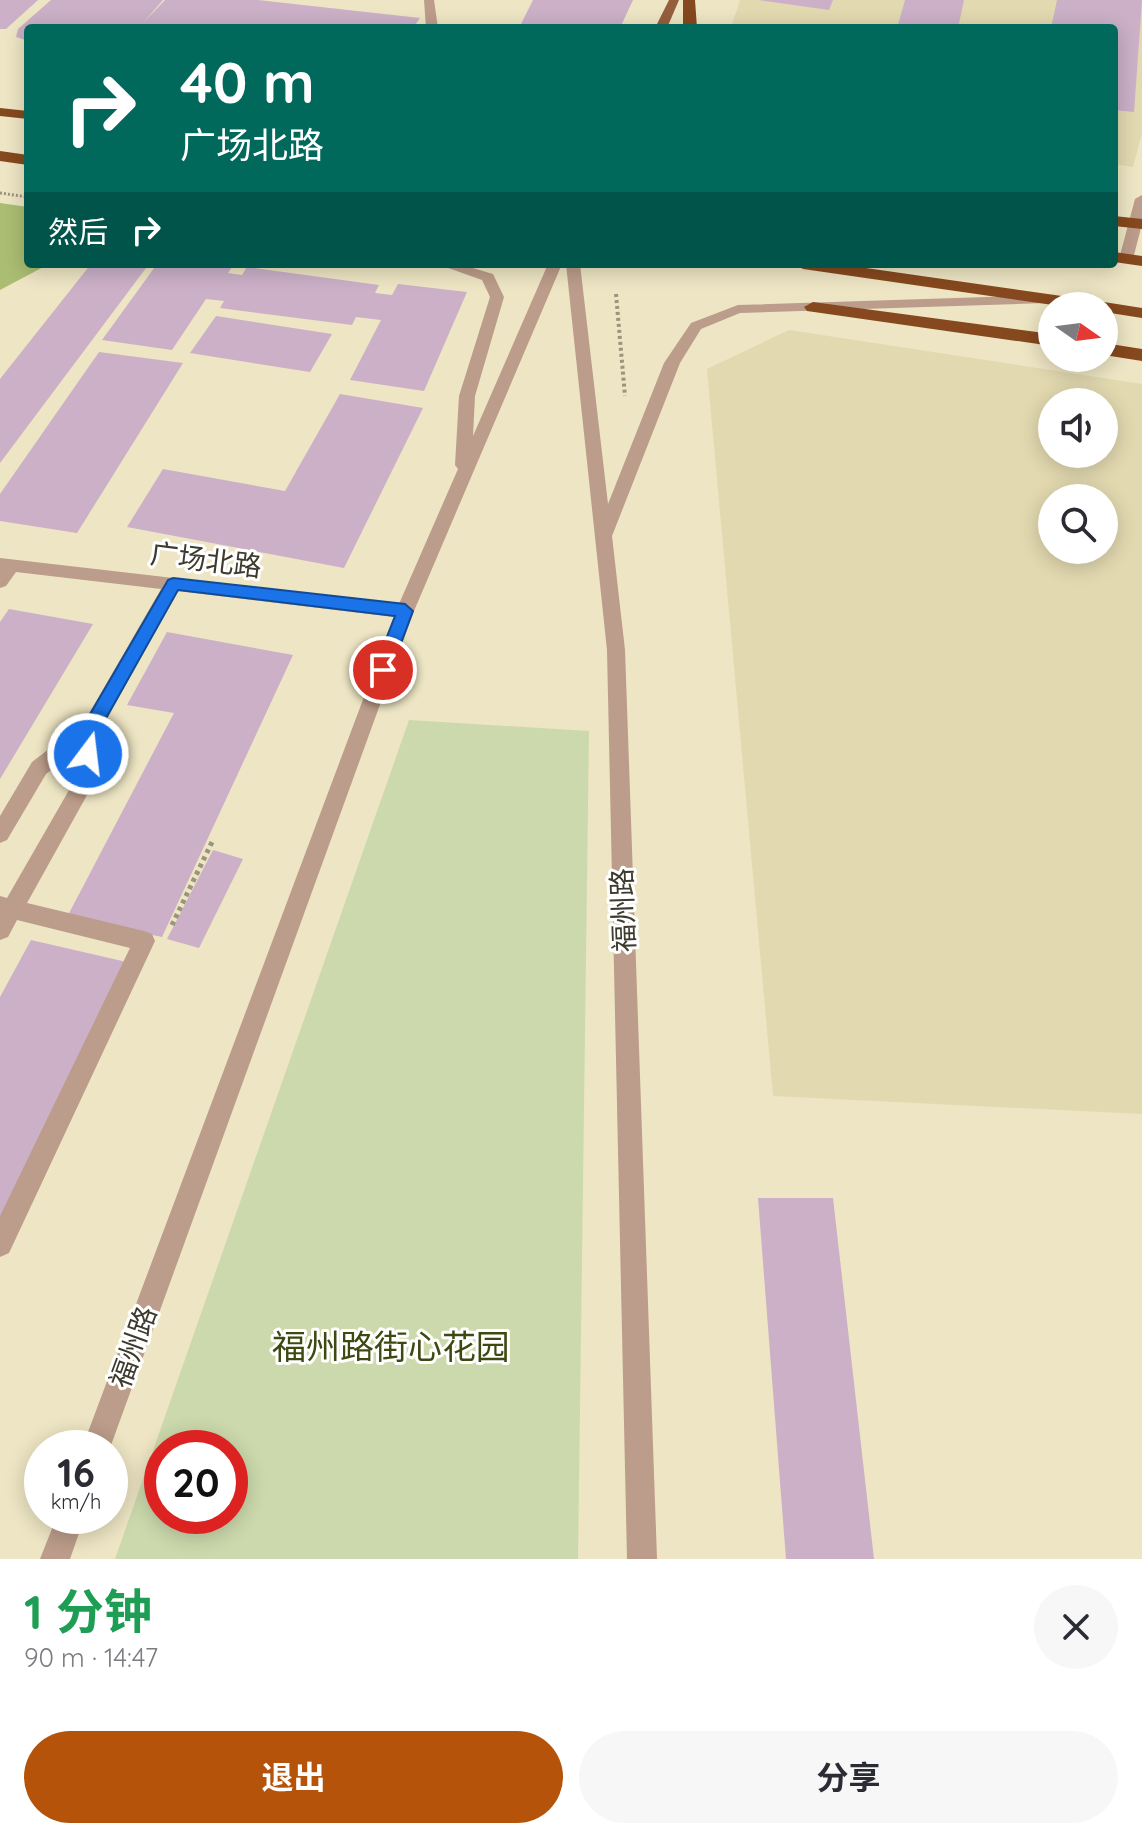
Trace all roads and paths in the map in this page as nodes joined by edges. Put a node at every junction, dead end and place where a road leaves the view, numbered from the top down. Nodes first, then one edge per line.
1 (429, 0) edge
2 (674, 0) edge
3 (689, 0) edge
4 (432, 24) edge
5 (663, 24) edge
6 (690, 24) edge
7 (0, 112) edge
8 (24, 115) edge
9 (0, 156) edge
10 (24, 159) edge
11 (0, 193) edge
12 (24, 196) edge
13 (1142, 199) edge
14 (1118, 221) edge
15 (1139, 224) edge
16 (1127, 259) edge
17 (458, 268) edge
18 (553, 268) edge
19 (573, 268) edge
20 (831, 268) edge
21 (616, 294) dead end
22 (1038, 298) edge
23 (1038, 299) edge
24 (813, 307) junction
25 (1118, 309) edge
26 (1142, 313) edge
27 (1038, 338) edge
28 (1118, 351) edge
29 (1142, 355) edge
30 (639, 440) junction
31 (462, 481) junction
32 (603, 537) junction
33 (6, 564) edge
34 (0, 581) edge
35 (173, 584) junction
36 (405, 611) junction
37 (91, 728) junction
38 (0, 834) edge
39 (213, 840) dead end
40 (6, 908) edge
41 (0, 930) edge
42 (144, 941) junction
43 (0, 1244) edge
44 (103, 1430) edge
45 (64, 1534) edge
46 (55, 1559) edge
47 (642, 1559) edge

1 - 4 street
2 - 5 main road
3 - 6 highway
7 - 8 highway
9 - 10 highway
11 - 12 path
13 - 15 street
14 - 15 highway
15 - 16 street
17 - 31 street
18 - 31 street, 福州路
19 - 32 street, 福州路
20 - 22 highway
21 - 30 path
23 - 24 street
24 - 27 highway
24 - 30 street
25 - 26 highway
28 - 29 highway
30 - 32 street
31 - 36 street, 福州路
32 - 47 street, 福州路
33 - 34 street
33 - 35 street, 广场北路
35 - 36 street, 广场北路
35 - 37 street
36 - 44 street, 福州路
37 - 38 street
37 - 40 street
39 - 42 path
40 - 41 street
40 - 42 street
42 - 43 street
45 - 46 street

